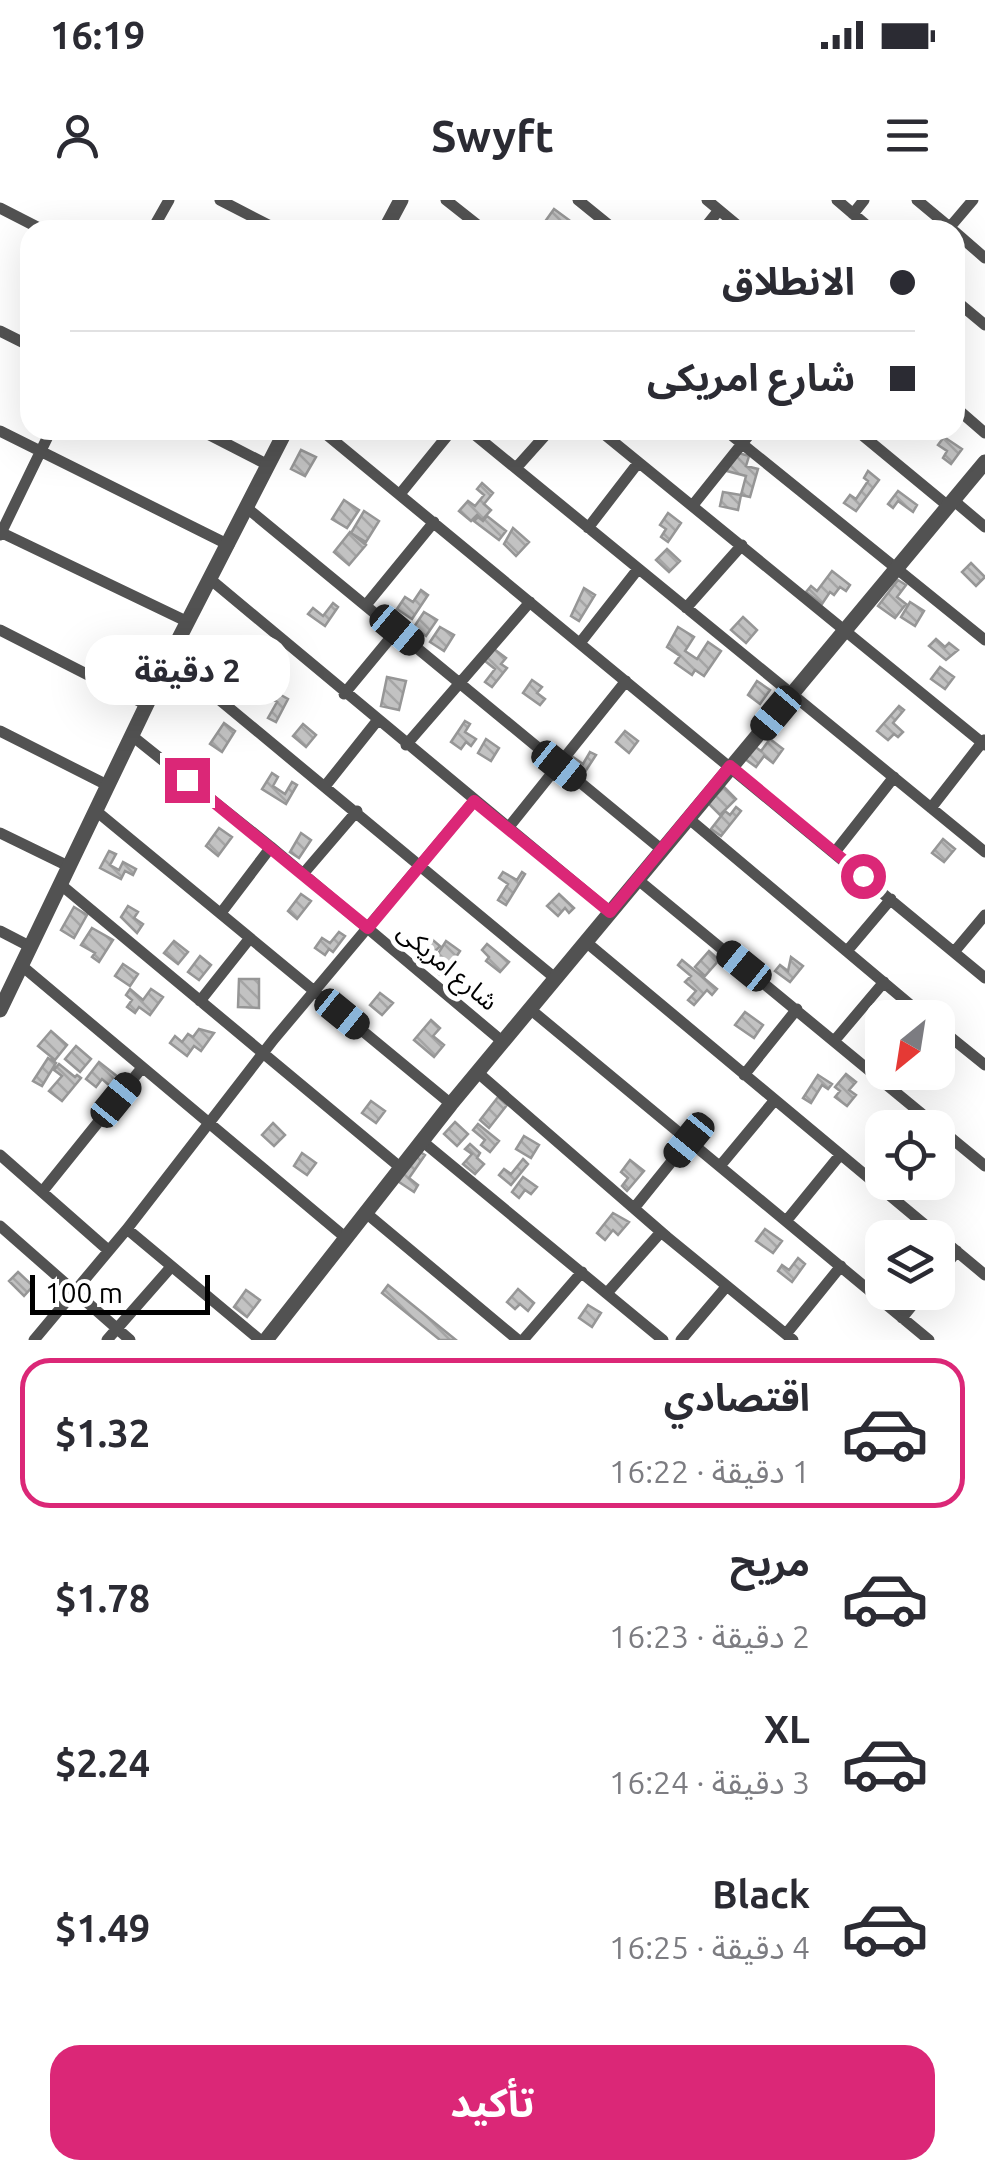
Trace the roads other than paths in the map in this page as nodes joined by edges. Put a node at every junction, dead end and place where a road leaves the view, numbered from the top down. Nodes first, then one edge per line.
1 (220, 200) edge
2 (446, 200) edge
3 (578, 200) edge
4 (707, 200) edge
5 (837, 200) edge
6 (864, 200) edge
7 (917, 200) edge
8 (245, 206) edge
9 (0, 208) edge
10 (719, 210) junction
11 (853, 214) junction
12 (23, 220) edge
13 (471, 220) edge
14 (603, 220) edge
15 (710, 220) edge
16 (731, 220) edge
17 (860, 220) edge
18 (941, 220) edge
19 (965, 240) edge
20 (985, 258) edge
21 (965, 416) edge
22 (0, 431) edge
23 (985, 433) edge
24 (46, 440) edge
25 (219, 440) edge
26 (281, 440) edge
27 (333, 440) edge
28 (444, 440) edge
29 (481, 440) edge
30 (541, 440) edge
31 (610, 440) edge
32 (737, 440) edge
33 (745, 440) edge
34 (869, 440) edge
35 (742, 444) junction
36 (40, 452) junction
37 (985, 462) edge
38 (638, 463) junction
39 (268, 465) junction
40 (516, 468) junction
41 (400, 494) junction
42 (951, 503) junction
43 (693, 505) junction
44 (247, 508) junction
45 (434, 522) junction
46 (985, 526) edge
47 (588, 528) junction
48 (0, 533) edge
49 (742, 545) junction
50 (228, 546) junction
51 (899, 568) junction
52 (638, 569) junction
53 (210, 579) junction
54 (530, 602) junction
55 (366, 605) junction
56 (686, 608) junction
57 (188, 622) junction
58 (0, 630) edge
59 (397, 630) junction
60 (845, 633) junction
61 (985, 640) edge
62 (580, 643) junction
63 (169, 658) junction
64 (626, 681) junction
65 (461, 683) junction
66 (792, 693) junction
67 (344, 694) junction
68 (146, 705) junction
69 (378, 721) junction
70 (0, 731) edge
71 (132, 735) junction
72 (984, 742) edge
73 (406, 745) junction
74 (559, 766) junction
75 (730, 766) junction
76 (894, 777) junction
77 (107, 785) junction
78 (326, 785) junction
79 (474, 801) junction
80 (931, 808) junction
81 (95, 810) junction
82 (357, 811) junction
83 (688, 818) junction
84 (508, 828) junction
85 (0, 833) edge
86 (271, 846) junction
87 (662, 849) junction
88 (834, 852) junction
89 (985, 852) edge
90 (68, 866) junction
91 (420, 866) junction
92 (303, 874) junction
93 (637, 880) junction
94 (60, 884) junction
95 (891, 899) junction
96 (220, 912) junction
97 (610, 912) junction
98 (985, 915) edge
99 (368, 928) junction
100 (0, 931) edge
101 (250, 938) junction
102 (586, 942) junction
103 (31, 947) junction
104 (847, 952) junction
105 (954, 952) junction
106 (22, 966) junction
107 (556, 978) junction
108 (985, 978) edge
109 (884, 982) junction
110 (314, 992) junction
111 (905, 1000) edge
112 (200, 1002) junction
113 (530, 1009) junction
114 (798, 1009) junction
115 (0, 1010) edge
116 (835, 1040) junction
117 (955, 1041) edge
118 (503, 1042) junction
119 (263, 1052) junction
120 (865, 1061) edge
121 (985, 1065) edge
122 (141, 1069) junction
123 (477, 1072) junction
124 (744, 1074) junction
125 (901, 1090) edge
126 (774, 1101) junction
127 (451, 1104) junction
128 (922, 1110) edge
129 (209, 1125) junction
130 (689, 1140) junction
131 (422, 1141) junction
132 (955, 1141) edge
133 (0, 1155) edge
134 (840, 1155) junction
135 (720, 1166) junction
136 (985, 1166) edge
137 (401, 1168) junction
138 (865, 1175) edge
139 (42, 1192) junction
140 (895, 1200) edge
141 (635, 1207) junction
142 (366, 1213) junction
143 (787, 1220) junction
144 (0, 1226) edge
145 (127, 1229) junction
146 (661, 1232) junction
147 (346, 1238) junction
148 (108, 1250) junction
149 (957, 1251) junction
150 (955, 1254) edge
151 (842, 1266) junction
152 (171, 1267) junction
153 (582, 1272) junction
154 (985, 1275) edge
155 (726, 1286) junction
156 (74, 1291) junction
157 (607, 1293) junction
158 (908, 1310) edge
159 (902, 1318) junction
160 (117, 1328) junction
161 (38, 1335) edge
162 (790, 1337) edge
163 (53, 1340) edge
164 (107, 1340) edge
165 (130, 1340) edge
166 (262, 1340) edge
167 (520, 1340) edge
168 (663, 1340) edge
169 (681, 1340) edge
170 (929, 1340) edge

1 - 8 street
2 - 13 street
3 - 14 street
4 - 10 street
5 - 11 street
6 - 11 street
7 - 18 street
9 - 12 street
10 - 15 street
10 - 16 street
11 - 17 street
19 - 20 street
21 - 23 street
22 - 36 street
24 - 36 street
25 - 39 street
26 - 39 street
27 - 41 street
28 - 41 street
29 - 40 street
30 - 40 street
31 - 38 street
32 - 35 street
33 - 35 street
34 - 42 street
35 - 43 street
35 - 51 street
36 - 48 street
36 - 50 street
37 - 42 street
38 - 43 street
38 - 47 street
39 - 44 street
40 - 47 street
41 - 45 street
42 - 46 street
42 - 51 street
43 - 49 street
44 - 50 street
44 - 55 street
45 - 54 street
45 - 55 street
47 - 52 street
48 - 57 street
49 - 56 street
49 - 60 street
50 - 53 street
51 - 60 street
51 - 61 street
52 - 56 street
52 - 62 street
53 - 57 street
53 - 67 street
54 - 62 street
54 - 65 street
55 - 59 street
56 - 66 street
57 - 63 street
58 - 68 street
59 - 65 street
59 - 67 street
60 - 66 street
60 - 72 street
62 - 64 street
63 - 68 street
63 - 78 street
64 - 74 street
64 - 75 street
65 - 73 street
65 - 74 street
66 - 75 street
66 - 76 street
67 - 69 street
68 - 71 street
69 - 73 street
69 - 78 street
70 - 77 street
71 - 77 street
71 - 86 street, شارع امريكى
72 - 80 street
73 - 79 street
74 - 84 street
74 - 87 street
75 - 83 street
75 - 88 street
76 - 80 street
76 - 88 street
77 - 81 street
78 - 82 street
79 - 84 street
79 - 91 street
80 - 89 street
81 - 90 street
81 - 96 street
82 - 91 street
82 - 92 street
83 - 87 street
83 - 104 street
84 - 97 street
85 - 90 street
86 - 92 street, شارع امريكى
86 - 96 street
87 - 93 street
88 - 95 street
90 - 94 street
91 - 99 street
91 - 107 street
92 - 99 street, شارع امريكى
93 - 97 street
93 - 114 street
94 - 103 street
94 - 112 street
95 - 104 street
95 - 105 street
96 - 101 street
97 - 102 street
98 - 105 street
99 - 110 street
99 - 118 street, شارع امريكى
100 - 103 street
101 - 110 street
101 - 112 street
102 - 107 street
102 - 124 street
103 - 106 street
104 - 109 street
105 - 108 street
106 - 115 street
106 - 122 street
107 - 113 street
109 - 111 street
109 - 116 street
110 - 119 street
110 - 127 street
112 - 119 street
113 - 118 street
113 - 130 street
114 - 116 street
114 - 124 street
116 - 120 street
117 - 121 street
118 - 123 street
119 - 129 street
119 - 137 street
122 - 129 street
122 - 139 street
123 - 127 street
123 - 141 street
124 - 126 street
125 - 128 street
126 - 134 street
126 - 135 street
127 - 131 street
129 - 145 street
129 - 147 street
130 - 135 street
130 - 141 street
131 - 137 street
131 - 153 street
132 - 136 street
133 - 139 street
134 - 138 street
134 - 143 street
135 - 143 street
137 - 142 street
139 - 148 street
140 - 149 street
141 - 146 street
142 - 147 street
142 - 167 street
143 - 151 street
144 - 156 street
145 - 148 street
145 - 152 street
146 - 155 street
146 - 157 street
147 - 166 street
148 - 156 street
149 - 150 street
149 - 154 street
151 - 159 street
151 - 162 street
152 - 160 street
152 - 166 street
153 - 157 street
153 - 167 street
155 - 162 street
155 - 169 street
156 - 160 street
156 - 161 street
157 - 168 street
158 - 159 street
159 - 170 street
160 - 164 street
160 - 165 street
161 - 163 street

